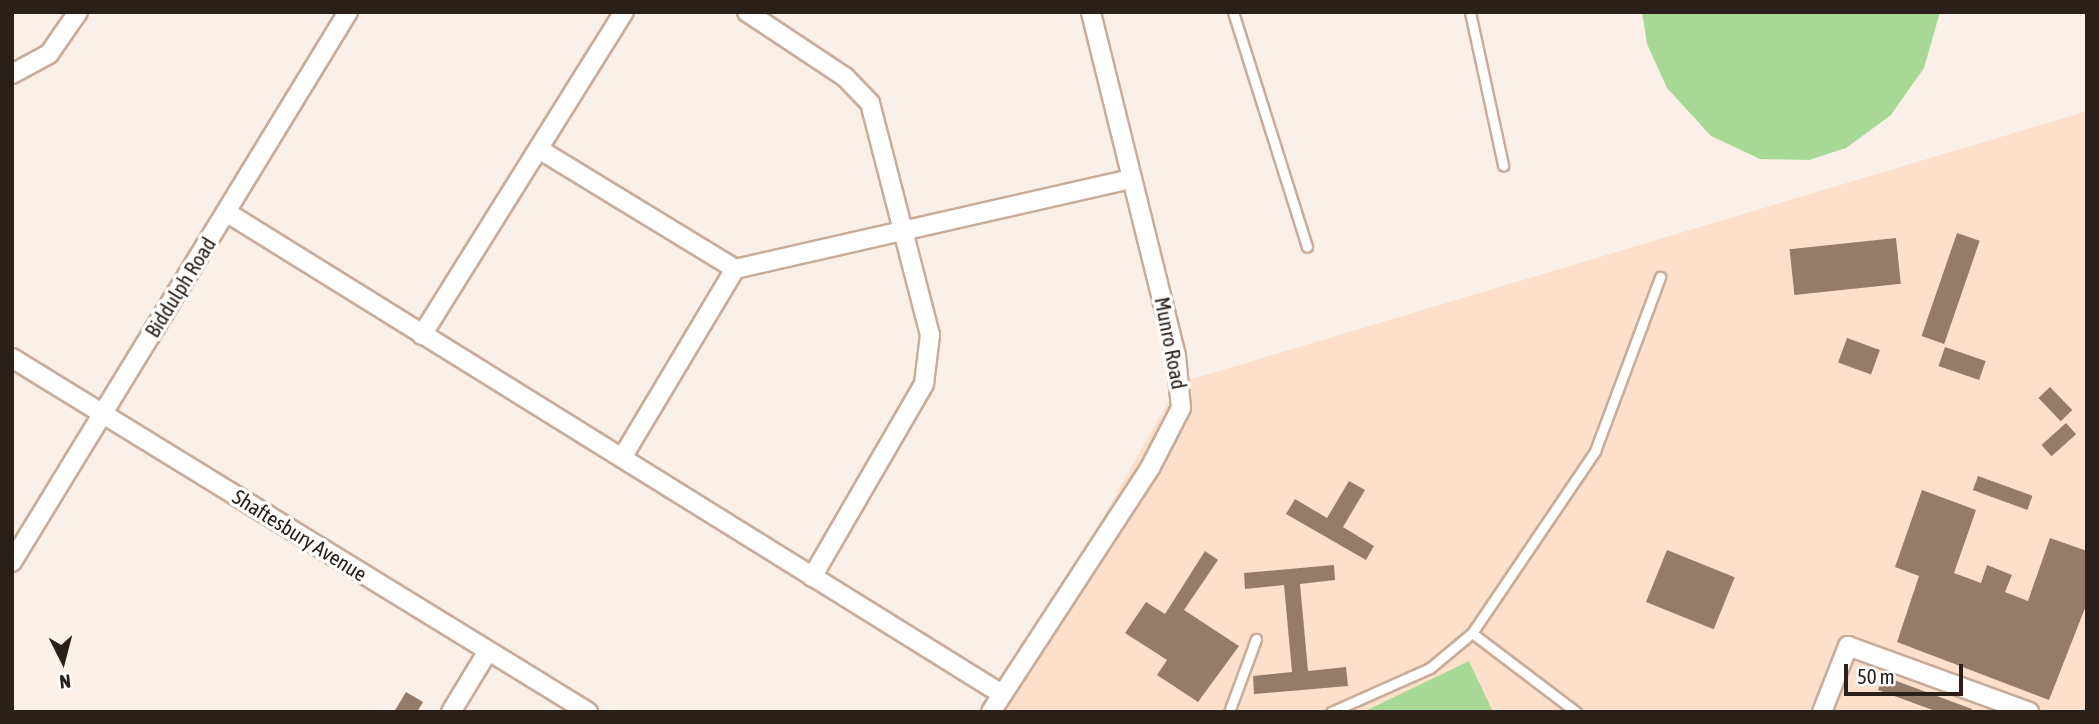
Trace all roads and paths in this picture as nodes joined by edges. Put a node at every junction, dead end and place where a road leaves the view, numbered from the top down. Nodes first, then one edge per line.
1 (78, 12) edge
2 (348, 12) edge
3 (624, 12) edge
4 (747, 12) edge
5 (1091, 12) edge
6 (1233, 12) edge
7 (1470, 12) edge
8 (12, 75) edge
9 (542, 151) junction
10 (1503, 165) dead end
11 (1132, 179) junction
12 (226, 212) junction
13 (905, 225) junction
14 (1307, 247) dead end
15 (735, 269) junction
16 (1660, 277) dead end
17 (422, 335) junction
18 (12, 358) edge
19 (104, 412) junction
20 (622, 458) junction
21 (12, 562) edge
22 (812, 577) junction
23 (1472, 633) junction
24 (1256, 639) dead end
25 (488, 651) junction
26 (1002, 694) junction
27 (452, 712) edge
28 (588, 712) edge
29 (991, 712) edge
30 (1228, 712) edge
31 (1331, 712) edge
32 (1576, 712) edge
33 (1822, 712) edge
34 (2029, 712) edge

1 - 8 street
2 - 12 street, Biddulph Road
3 - 9 street
4 - 13 street
5 - 11 street, Munro Road
6 - 14 lane
7 - 10 lane
9 - 15 street
9 - 17 street
11 - 13 street
11 - 26 street, Munro Road
12 - 17 street
12 - 19 street, Biddulph Road
13 - 15 street
13 - 22 street
15 - 20 street
16 - 23 lane
17 - 20 street
18 - 19 street, Shaftesbury Avenue
19 - 21 street, Biddulph Road
19 - 25 street, Shaftesbury Avenue
20 - 22 street
22 - 26 street
23 - 31 lane
23 - 32 lane
24 - 30 lane
25 - 27 street
25 - 28 street, Shaftesbury Avenue
26 - 29 street, Munro Road
33 - 34 street

